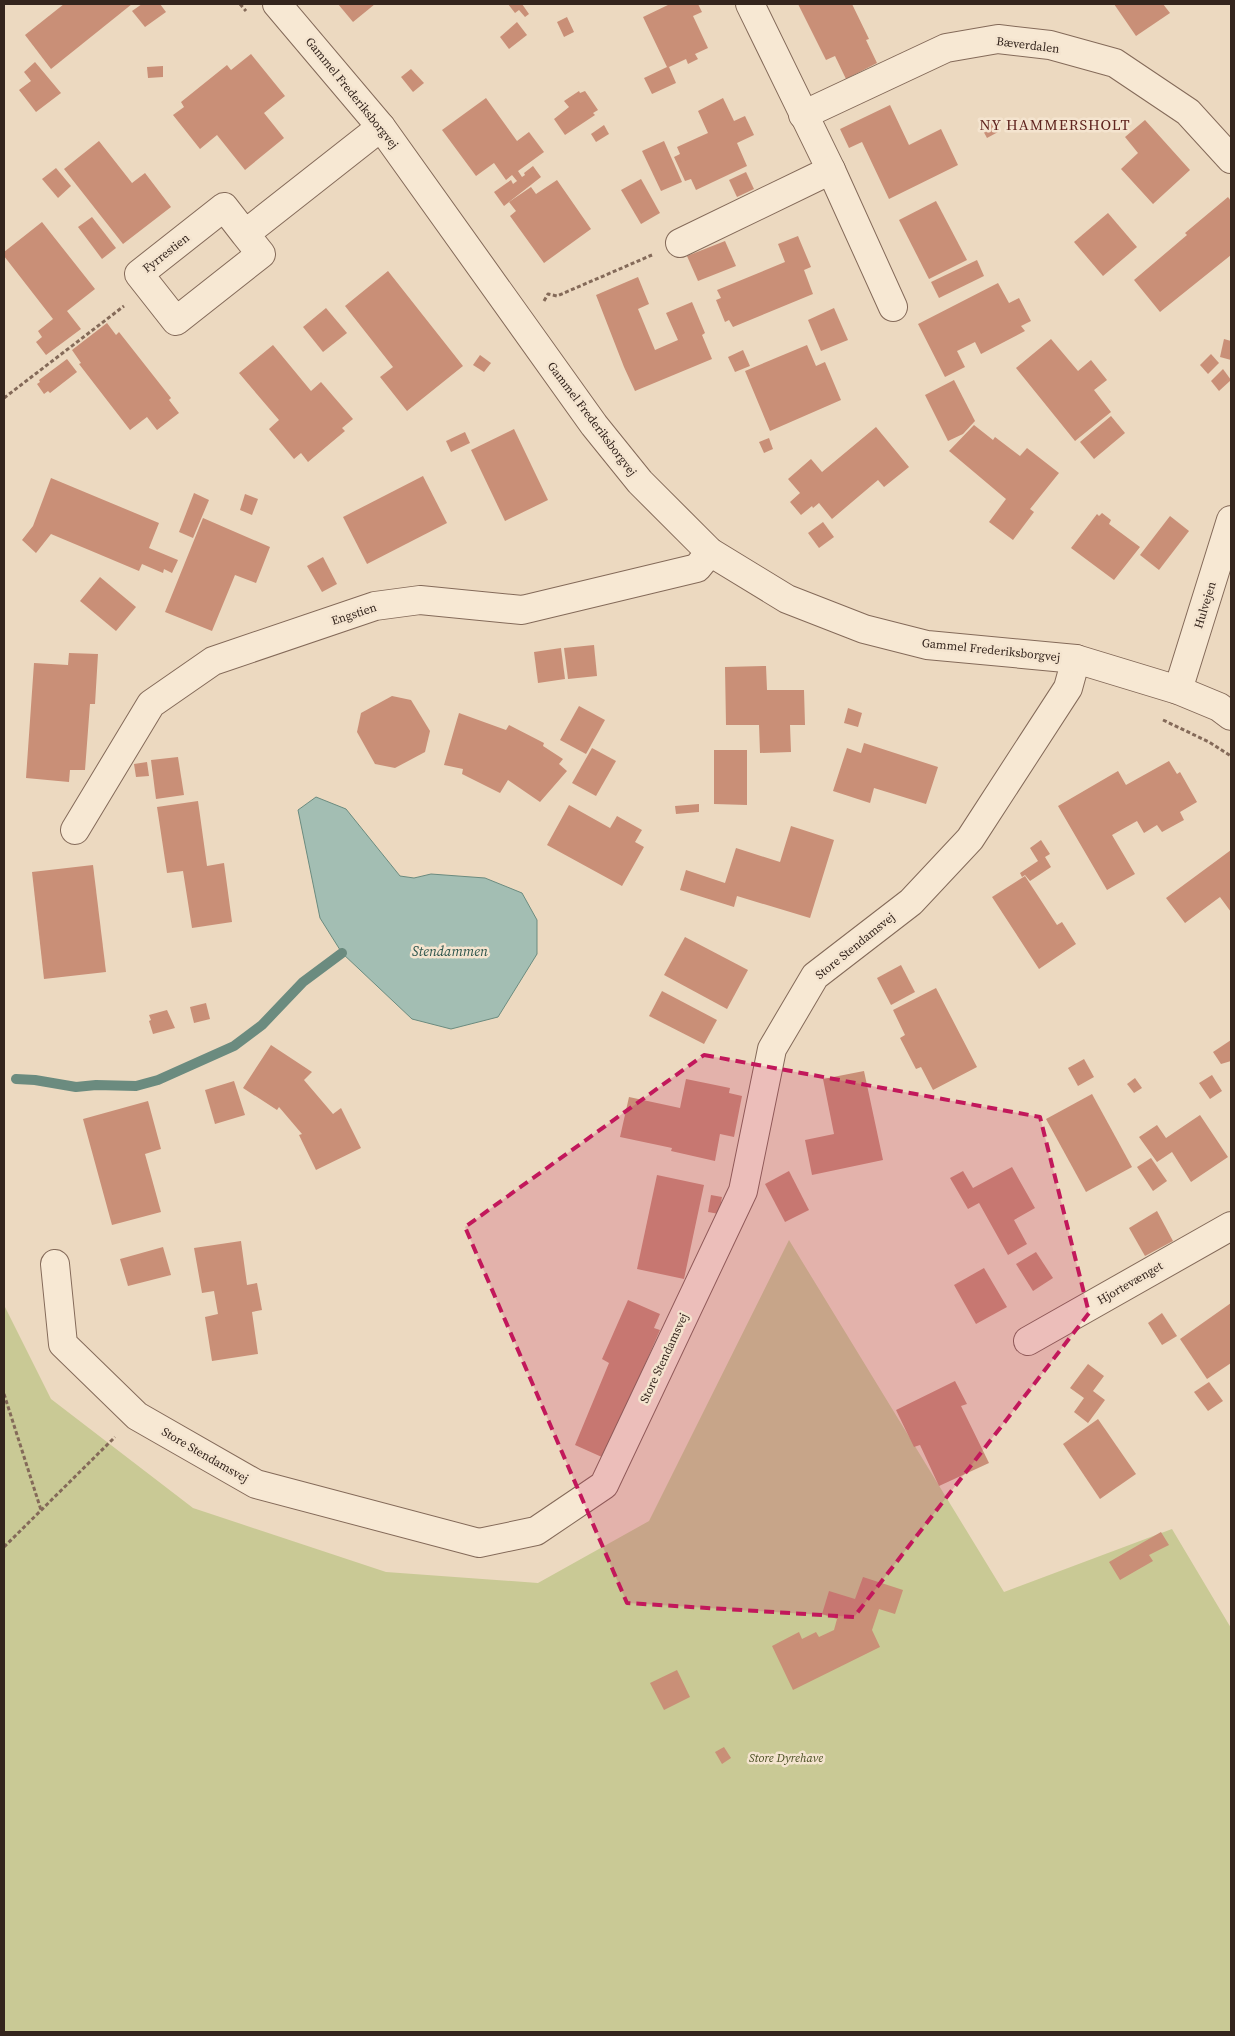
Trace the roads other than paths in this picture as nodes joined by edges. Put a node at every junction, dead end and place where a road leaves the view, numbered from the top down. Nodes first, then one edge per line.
1 (277, 4) edge
2 (750, 4) edge
3 (803, 115) junction
4 (381, 127) junction
5 (1231, 159) edge
6 (831, 170) junction
7 (245, 234) junction
8 (680, 243) road end
9 (893, 307) dead end
10 (1231, 520) edge
11 (710, 552) junction
12 (1076, 659) junction
13 (1178, 690) junction
14 (1231, 716) edge
15 (75, 830) dead end
16 (1231, 1226) edge
17 (55, 1264) dead end
18 (1028, 1341) dead end

1 - 4 street, Gammel Frederiksborgvej
2 - 3 street
3 - 5 street, Bæverdalen
3 - 6 street
4 - 7 street
4 - 11 street, Gammel Frederiksborgvej
6 - 8 street
6 - 9 street
7 - 7 street, Fyrrestien
10 - 13 street, Hulvejen
11 - 12 street, Gammel Frederiksborgvej
11 - 15 street, Engstien
12 - 13 street, Gammel Frederiksborgvej
12 - 17 street, Store Stendamsvej
13 - 14 street, Gammel Frederiksborgvej
16 - 18 street, Hjortevænget

